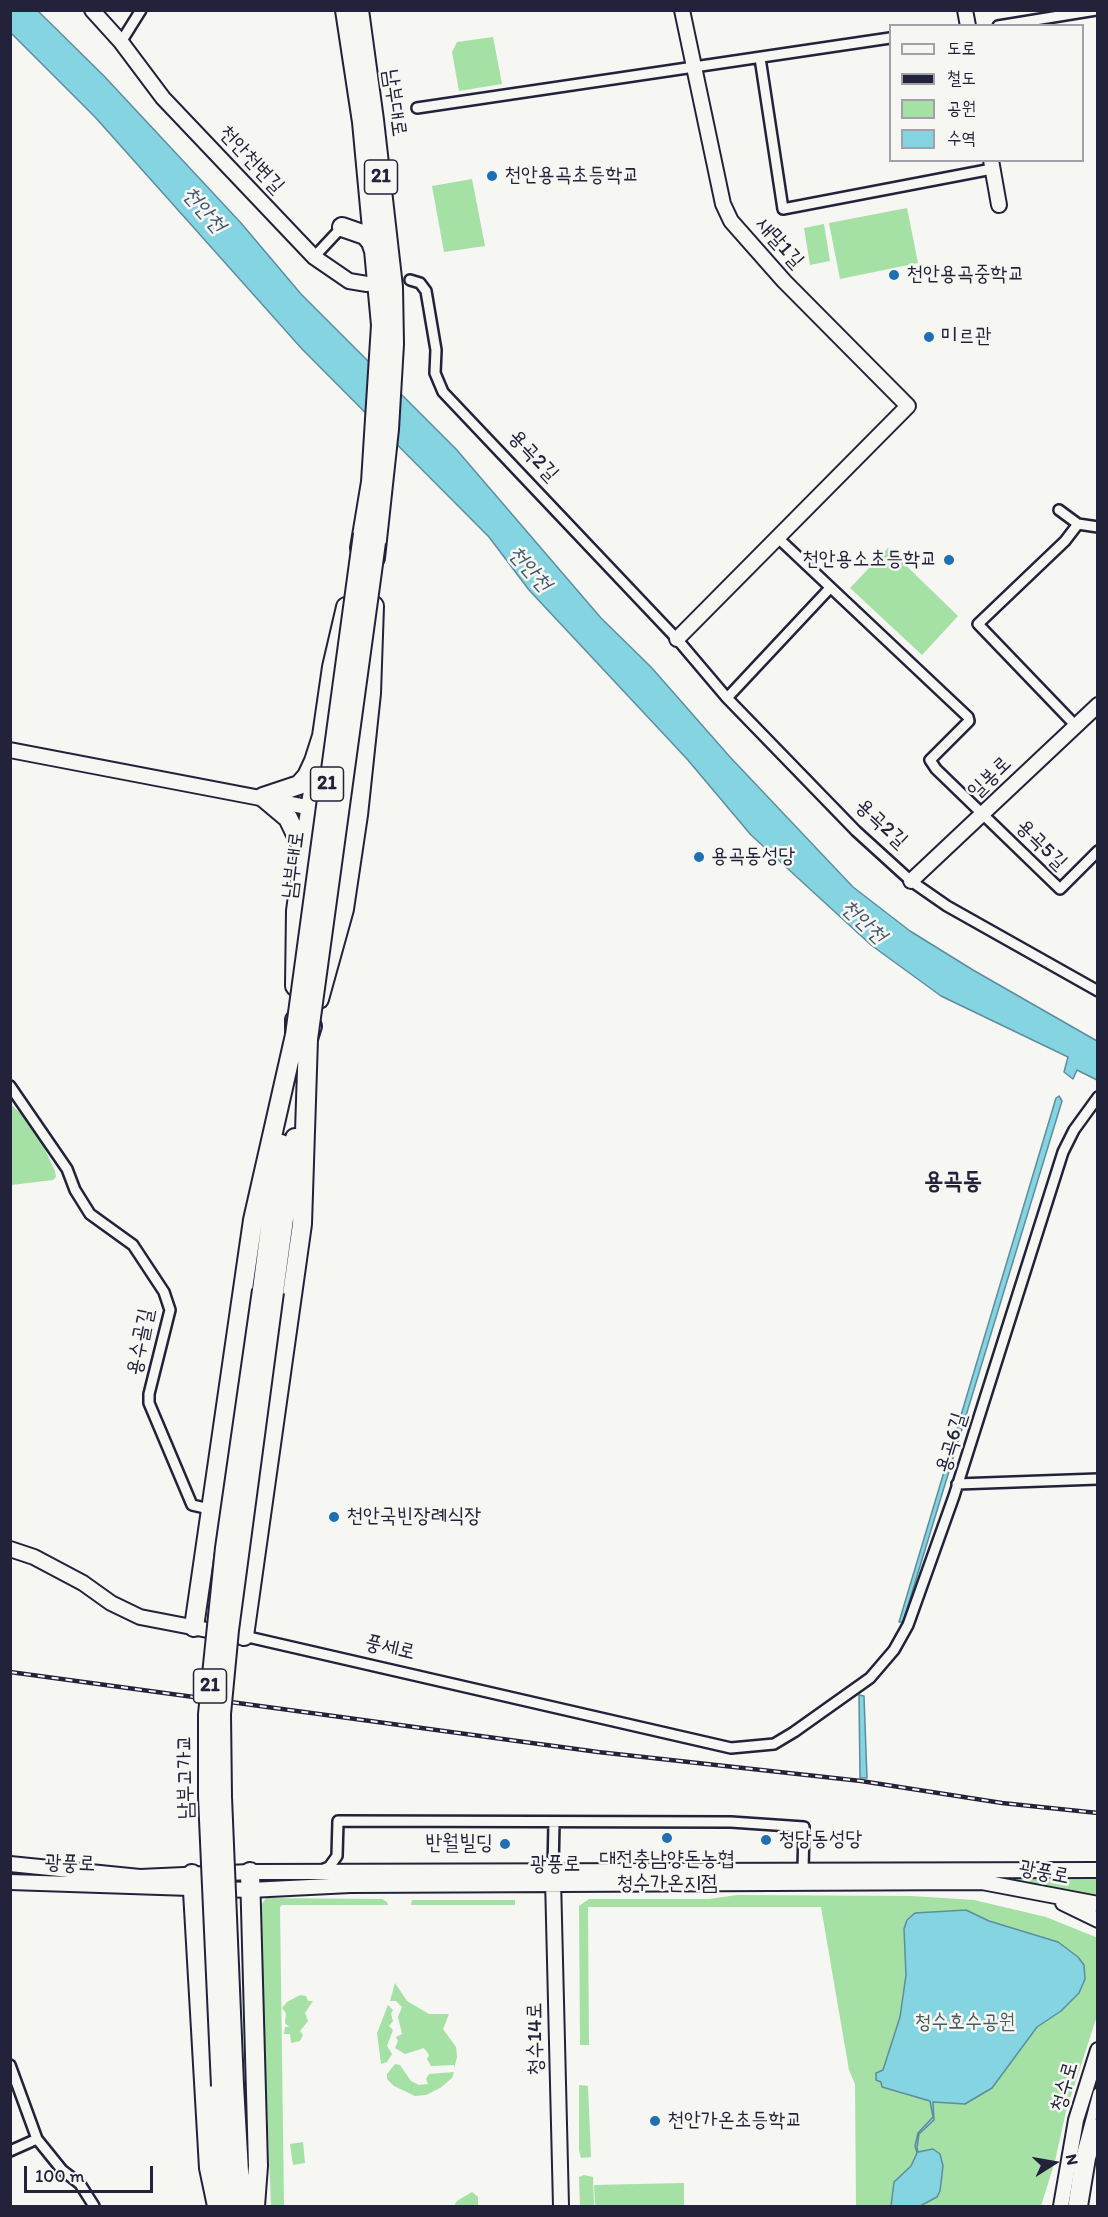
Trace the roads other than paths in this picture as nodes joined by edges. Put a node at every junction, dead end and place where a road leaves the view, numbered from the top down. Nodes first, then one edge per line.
1 (92, 10) edge
2 (141, 10) edge
3 (345, 10) edge
4 (358, 10) edge
5 (682, 10) edge
6 (1096, 10) edge
7 (1010, 24) edge
8 (889, 38) edge
9 (121, 42) junction
10 (760, 57) junction
11 (693, 66) junction
12 (417, 108) dead end
13 (992, 165) edge
14 (370, 197) junction
15 (999, 205) dead end
16 (342, 227) junction
17 (314, 258) junction
18 (376, 258) junction
19 (410, 280) dead end
20 (368, 284) dead end
21 (1059, 510) dead end
22 (1078, 524) junction
23 (1098, 527) edge
24 (777, 537) junction
25 (369, 538) junction
26 (830, 588) junction
27 (676, 639) junction
28 (727, 698) junction
29 (1098, 705) edge
30 (1076, 726) junction
31 (322, 736) junction
32 (10, 750) edge
33 (263, 796) junction
34 (310, 808) junction
35 (984, 813) junction
36 (358, 815) junction
37 (304, 851) junction
38 (1098, 851) edge
39 (911, 881) junction
40 (1098, 991) edge
41 (302, 1037) junction
42 (11, 1090) edge
43 (1095, 1100) edge
44 (268, 1291) joint
45 (1098, 1479) edge
46 (957, 1484) junction
47 (211, 1509) junction
48 (260, 1519) junction
49 (10, 1549) edge
50 (194, 1627) junction
51 (244, 1636) junction
52 (774, 1744) joint
53 (554, 1822) junction
54 (337, 1856) junction
55 (10, 1864) edge
56 (803, 1870) junction
57 (1098, 1870) edge
58 (553, 1871) junction
59 (315, 1873) junction
60 (354, 1873) junction
61 (250, 1881) junction
62 (10, 1882) edge
63 (192, 1882) junction
64 (554, 1886) junction
65 (1051, 1896) junction
66 (1098, 1904) edge
67 (1098, 1920) edge
68 (1098, 2050) edge
69 (10, 2065) edge
70 (1098, 2072) edge
71 (228, 2086) junction
72 (1098, 2093) edge
73 (1098, 2126) edge
74 (38, 2139) junction
75 (10, 2151) edge
76 (94, 2206) edge
77 (216, 2206) edge
78 (228, 2206) edge
79 (241, 2206) edge
80 (255, 2206) edge
81 (561, 2206) edge
82 (1060, 2206) edge
83 (1067, 2206) edge
84 (1073, 2206) edge
85 (1080, 2206) edge

1 - 9 street, 천안천변길
2 - 9 street
3 - 14 highway, 남부대로 / 21
4 - 25 highway, 남부대로 / 21
5 - 11 street, 새말1길
6 - 7 street
8 - 10 street
9 - 17 street, 천안천변길
10 - 11 street
10 - 13 street, 새말1길
11 - 12 street
11 - 24 street, 새말1길
13 - 15 street, 새말1길
14 - 16 highway
14 - 18 highway, 남부대로 / 21
16 - 17 street
16 - 18 highway
17 - 20 street, 천안천변길
18 - 25 highway, 남부대로 / 21
19 - 27 street, 용곡2길
21 - 22 street
22 - 23 street
22 - 30 street
24 - 26 street
24 - 27 street
25 - 31 highway
25 - 36 highway
25 - 41 highway, 남부대로 / 21, bridge
26 - 28 street
26 - 35 street
27 - 28 street, 용곡2길
28 - 39 street, 용곡2길
29 - 30 street, 일봉로
30 - 35 street, 일봉로
31 - 33 highway
31 - 34 highway
32 - 33 street
33 - 34 street
33 - 37 highway
34 - 36 street
34 - 37 highway
35 - 38 street, 용곡5길
35 - 39 street, 일봉로
36 - 41 highway
37 - 41 highway
39 - 40 street, 용곡2길
41 - 44 highway, 남부대로 / 21
41 - 47 highway
41 - 48 highway
42 - 47 street, 용수골길
43 - 46 street, 용곡6길
44 - 71 highway, 남부고가교 / 21, bridge
45 - 46 street
46 - 52 street, 용곡6길
47 - 48 street, 용수골길
47 - 50 highway
48 - 51 highway
49 - 50 street, 풍세로
50 - 51 street, 풍세로
51 - 52 street, 풍세로
53 - 54 street
53 - 56 street
53 - 58 street
54 - 59 street
54 - 60 street
55 - 63 street, 광풍로
56 - 57 street, 광풍로
56 - 58 street, 광풍로
58 - 60 street, 광풍로
58 - 64 street, 청수14로
59 - 60 street, 광풍로
59 - 61 street, 광풍로
61 - 63 street, 광풍로
61 - 64 street, 광풍로
61 - 80 highway
62 - 63 street, 광풍로
63 - 77 highway
64 - 65 street, 광풍로
64 - 81 street, 청수14로
65 - 66 street, 광풍로
65 - 67 street
68 - 82 street, 청수로
69 - 74 street
70 - 83 street
71 - 78 highway, 21
71 - 79 highway, 21
72 - 84 street
73 - 85 street, 청수로
74 - 75 street
74 - 76 street

